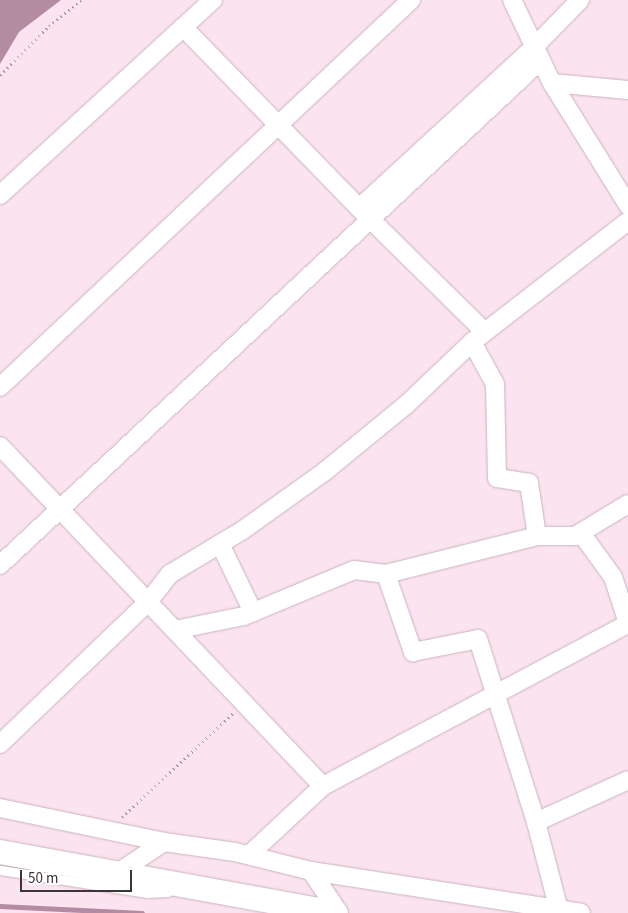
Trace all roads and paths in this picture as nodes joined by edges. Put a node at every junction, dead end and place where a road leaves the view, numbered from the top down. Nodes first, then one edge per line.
1 (81, 0) edge
2 (213, 0) edge
3 (411, 0) edge
4 (512, 0) edge
5 (580, 0) edge
6 (183, 26) junction
7 (538, 53) junction
8 (0, 75) edge
9 (552, 83) junction
10 (628, 90) edge
11 (278, 125) junction
12 (0, 195) edge
13 (628, 205) edge
14 (364, 213) junction
15 (628, 221) edge
16 (478, 337) junction
17 (0, 387) edge
18 (0, 446) edge
19 (628, 504) edge
20 (60, 509) junction
21 (581, 533) junction
22 (537, 536) junction
23 (220, 544) junction
24 (0, 565) edge
25 (386, 574) junction
26 (148, 602) junction
27 (253, 612) junction
28 (628, 624) edge
29 (175, 630) junction
30 (497, 693) junction
31 (243, 704) junction
32 (0, 744) edge
33 (628, 780) edge
34 (323, 786) junction
35 (0, 808) edge
36 (536, 822) junction
37 (109, 829) junction
38 (164, 842) junction
39 (0, 852) edge
40 (249, 855) junction
41 (0, 870) edge
42 (311, 871) junction
43 (116, 874) junction
44 (205, 890) junction
45 (559, 910) junction
46 (338, 913) edge
47 (581, 913) edge

1 - 8 path
2 - 6 street
3 - 11 street
4 - 7 street
5 - 7 street
6 - 11 street
6 - 12 street
7 - 9 street
7 - 14 street
9 - 10 street
9 - 13 street
11 - 14 street
11 - 17 street
14 - 16 street
14 - 20 street
15 - 16 street
16 - 22 street
16 - 23 street
18 - 20 street
19 - 21 street
20 - 24 street
20 - 26 street
21 - 22 street
21 - 28 street
22 - 25 street
23 - 26 street
23 - 27 street
25 - 27 street
25 - 30 street
26 - 29 street
26 - 32 street
27 - 29 street
28 - 30 street
29 - 31 street
30 - 34 street
30 - 36 street
31 - 34 street
31 - 37 path
33 - 36 street
34 - 40 street
35 - 37 street
36 - 45 street
37 - 38 street
38 - 40 street
38 - 43 street
39 - 43 main road
40 - 42 street
41 - 44 lane
42 - 45 street
42 - 46 street
43 - 44 main road
44 - 46 main road
45 - 47 street

